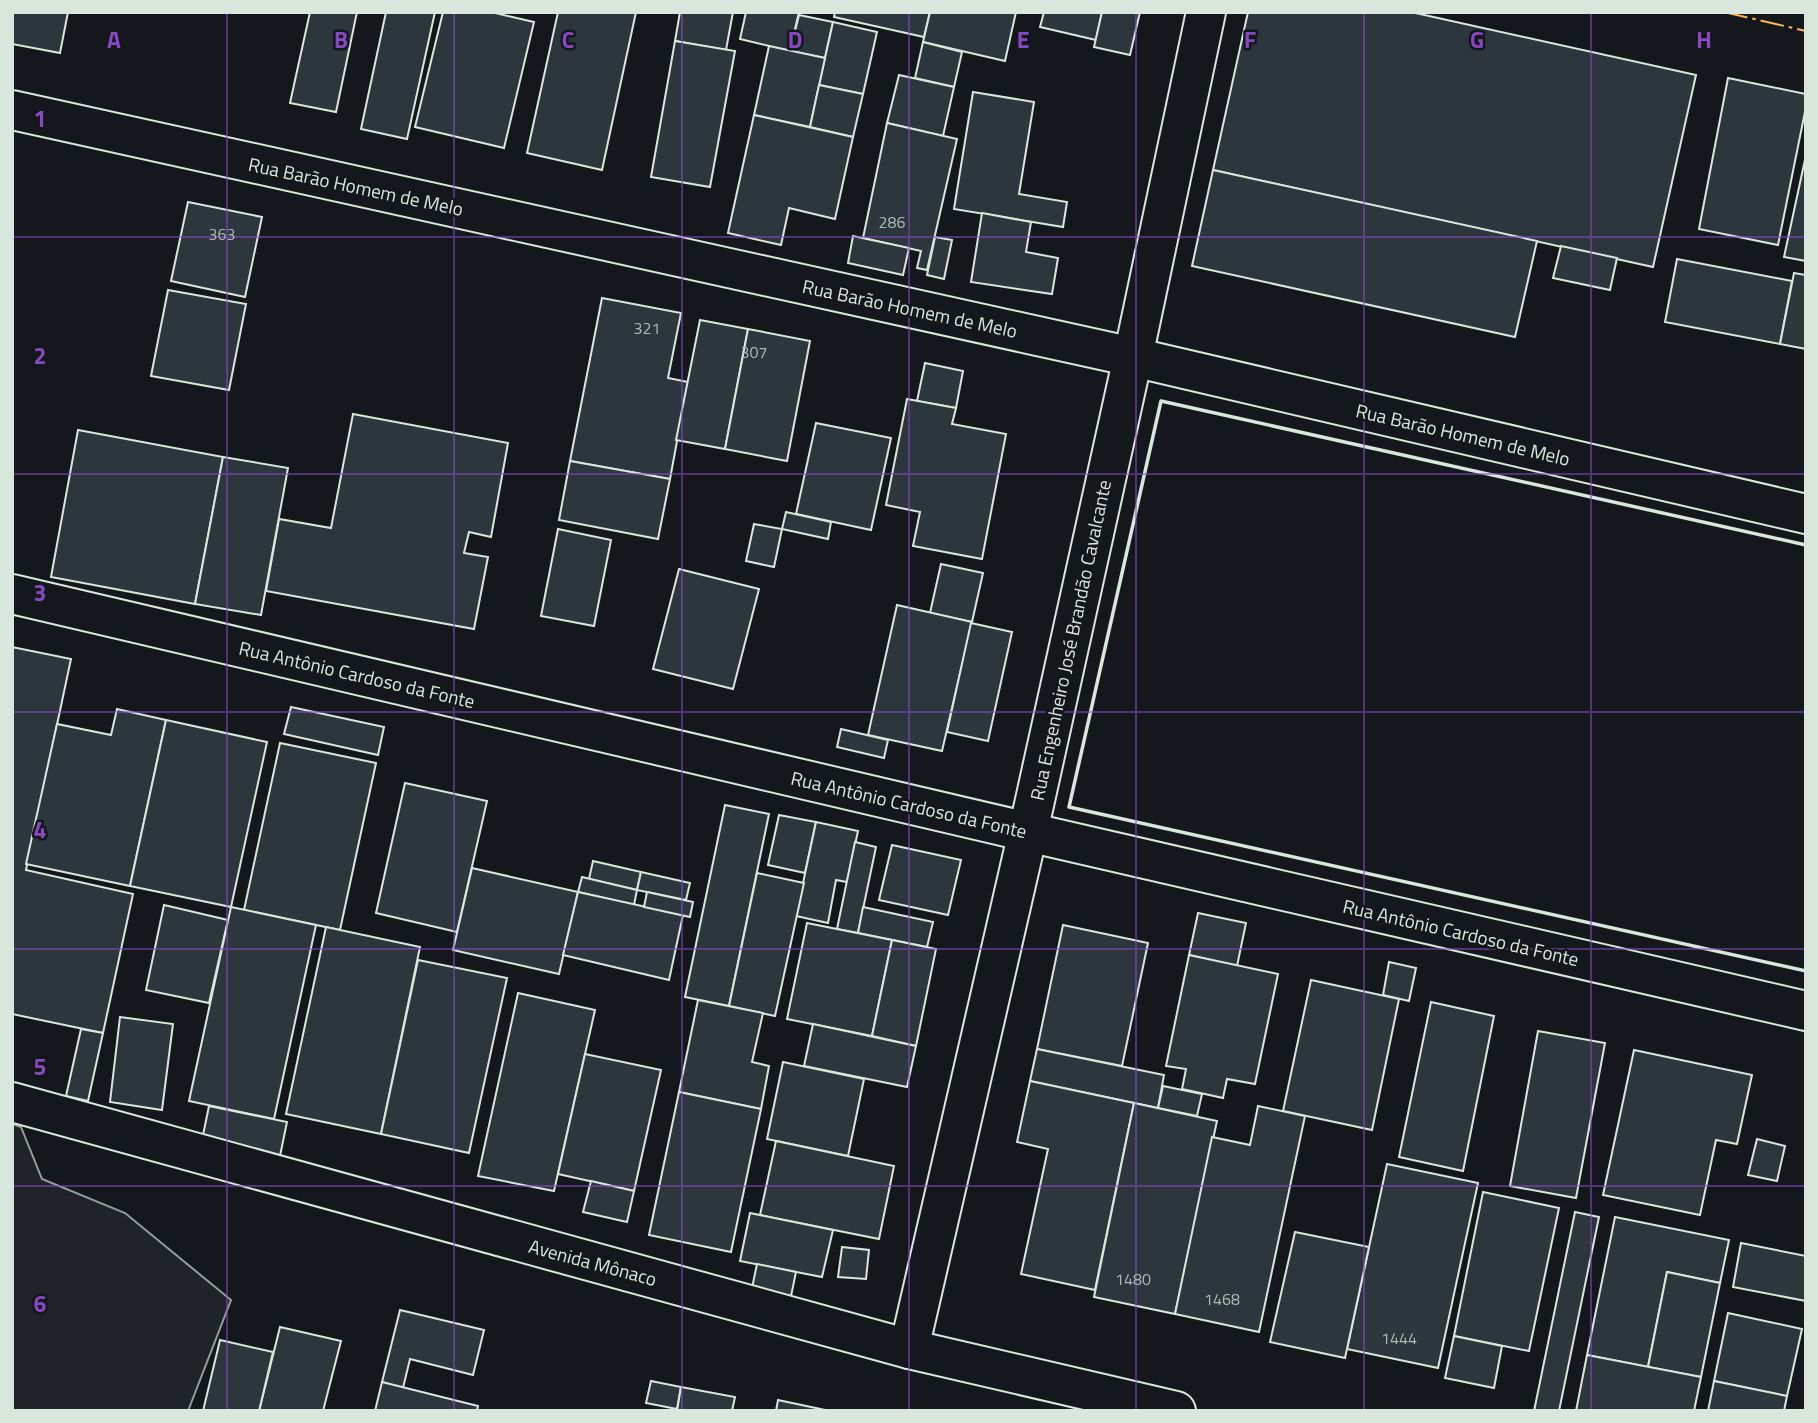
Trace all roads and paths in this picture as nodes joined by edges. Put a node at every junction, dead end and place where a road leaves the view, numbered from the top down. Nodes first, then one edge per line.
1 (1206, 12) edge
2 (12, 110) edge
3 (1133, 357) junction
4 (1806, 514) edge
5 (12, 594) edge
6 (1028, 832) junction
7 (1806, 1011) edge
8 (12, 1102) edge
9 (909, 1349) junction
10 (1176, 1411) edge

1 - 3 street, Rua Engenheiro José Brandão Cavalcante
2 - 3 street, Rua Barão Homem de Melo
3 - 4 street, Rua Barão Homem de Melo
3 - 6 street, Rua Engenheiro José Brandão Cavalcante
5 - 6 street, Rua Antônio Cardoso da Fonte
6 - 7 street, Rua Antônio Cardoso da Fonte
6 - 9 street, Rua Engenheiro José Brandão Cavalcante
8 - 9 street, Avenida Mônaco
9 - 10 street, Avenida Mônaco

